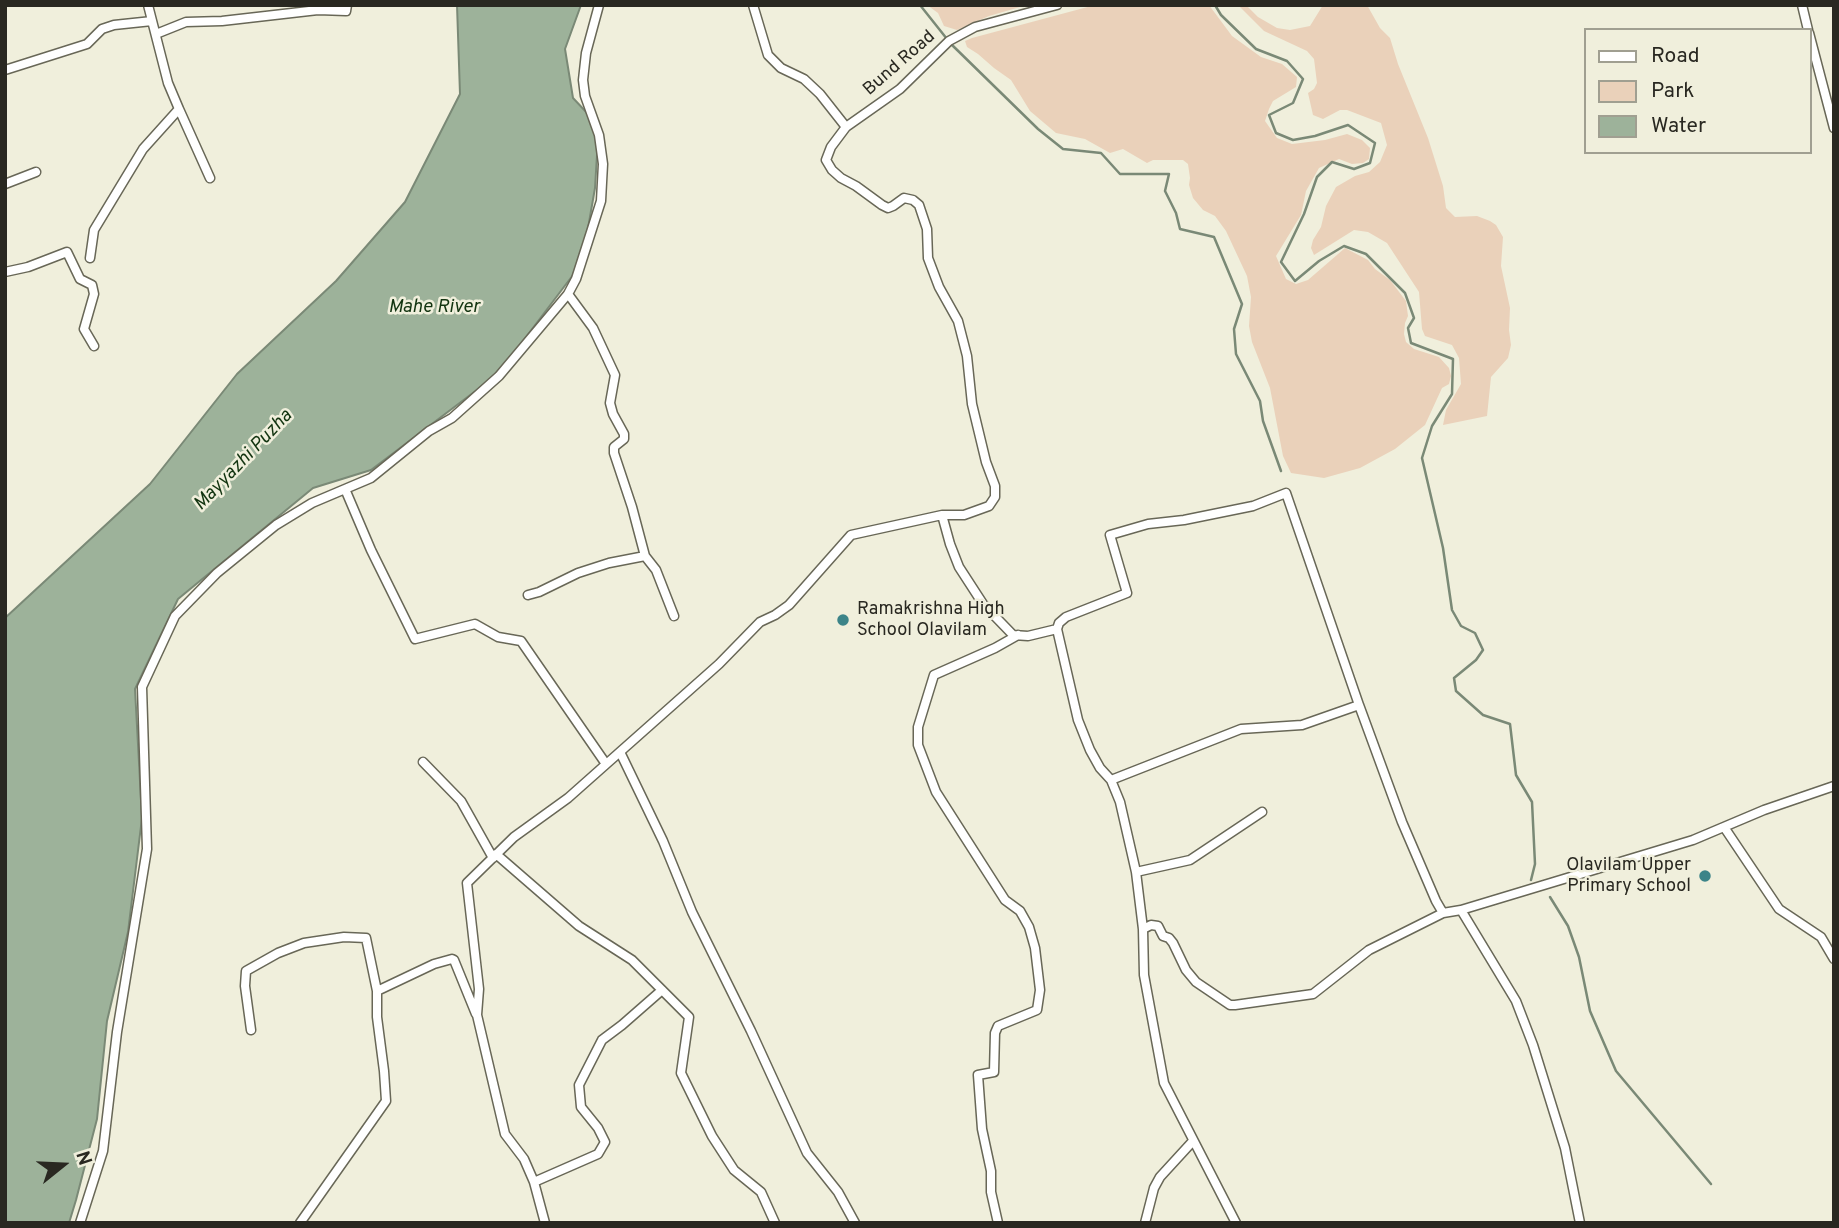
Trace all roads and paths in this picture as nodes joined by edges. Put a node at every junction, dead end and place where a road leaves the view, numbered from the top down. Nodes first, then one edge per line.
1 (148, 5) edge
2 (346, 5) edge
3 (599, 5) edge
4 (752, 5) edge
5 (1057, 5) edge
6 (1802, 5) edge
7 (152, 21) junction
8 (1808, 28) edge
9 (156, 34) junction
10 (1811, 39) edge
11 (5, 70) edge
12 (179, 109) junction
13 (846, 127) junction
14 (1834, 128) edge
15 (36, 172) dead end
16 (210, 178) dead end
17 (5, 184) edge
18 (90, 258) dead end
19 (5, 272) edge
20 (568, 294) junction
21 (94, 346) dead end
22 (345, 489) junction
23 (942, 515) junction
24 (645, 556) junction
25 (528, 595) dead end
26 (674, 616) dead end
27 (1057, 629) junction
28 (1018, 635) junction
29 (1359, 705) junction
30 (620, 752) junction
31 (423, 762) dead end
32 (606, 764) junction
33 (1111, 780) junction
34 (1834, 786) edge
35 (1262, 812) dead end
36 (1724, 827) junction
37 (495, 856) junction
38 (1136, 872) junction
39 (1461, 911) junction
40 (1443, 913) junction
41 (1143, 929) junction
42 (1834, 959) edge
43 (377, 990) junction
44 (662, 990) junction
45 (477, 1015) junction
46 (251, 1030) dead end
47 (1193, 1141) junction
48 (534, 1182) junction
49 (80, 1223) edge
50 (300, 1223) edge
51 (545, 1223) edge
52 (775, 1223) edge
53 (855, 1223) edge
54 (998, 1223) edge
55 (1145, 1223) edge
56 (1236, 1223) edge
57 (1580, 1223) edge

1 - 7 street
2 - 9 street
3 - 20 street
4 - 13 street
5 - 13 street, Bund Road
6 - 8 street
7 - 9 street
7 - 11 street
9 - 12 street
10 - 14 street
12 - 16 street
12 - 18 street
13 - 23 street
15 - 17 street
19 - 21 street
20 - 22 street
20 - 24 street
22 - 32 street
22 - 49 street
23 - 28 street
23 - 30 street
24 - 25 street
24 - 26 street
27 - 28 street
27 - 29 street
27 - 33 street
28 - 54 street
29 - 33 street
29 - 40 street
30 - 32 street
30 - 53 street
31 - 37 street
32 - 37 street
33 - 38 street
34 - 36 street
35 - 38 street
36 - 39 street
36 - 42 street
37 - 44 street
37 - 45 street
38 - 41 street
39 - 40 street
39 - 57 street
40 - 41 street
41 - 47 street
43 - 45 street
43 - 46 street
43 - 50 street
44 - 48 street
44 - 52 street
45 - 48 street
47 - 55 street
47 - 56 street
48 - 51 street

